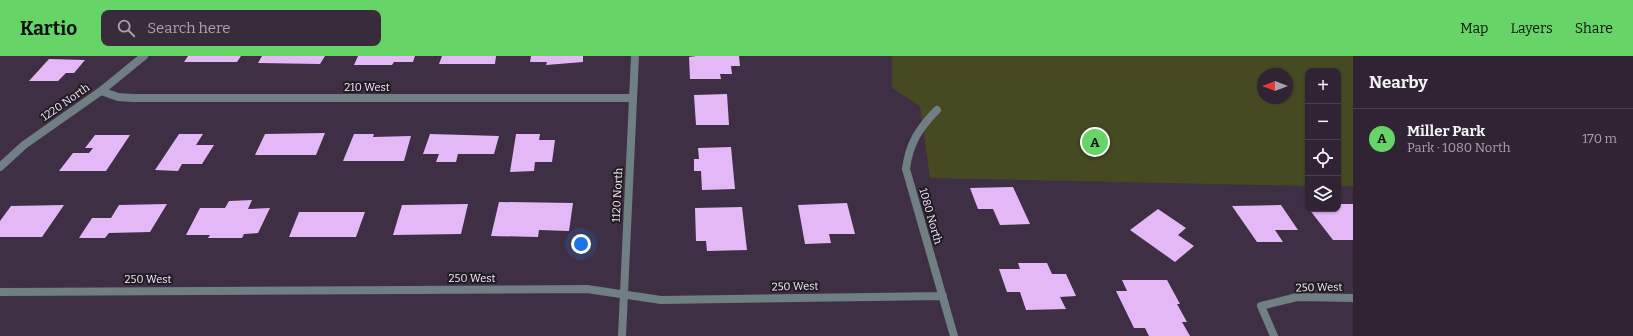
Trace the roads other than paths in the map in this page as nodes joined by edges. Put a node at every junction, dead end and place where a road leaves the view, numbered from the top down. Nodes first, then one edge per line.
1 (144, 56) edge
2 (635, 56) edge
3 (101, 91) junction
4 (633, 98) junction
5 (937, 110) dead end
6 (0, 167) edge
7 (0, 292) edge
8 (624, 295) junction
9 (943, 296) junction
10 (1353, 298) edge
11 (622, 336) edge
12 (954, 336) edge
13 (1274, 336) edge

1 - 3 street, 1220 North
2 - 4 street, 1120 North
3 - 4 street, 210 West
3 - 6 street, 1220 North
4 - 8 street, 1120 North
5 - 9 street, 1080 North
7 - 8 street, 250 West
8 - 9 street, 250 West
8 - 11 street, 1120 North
9 - 12 street, 1080 North
10 - 13 street, 250 West

